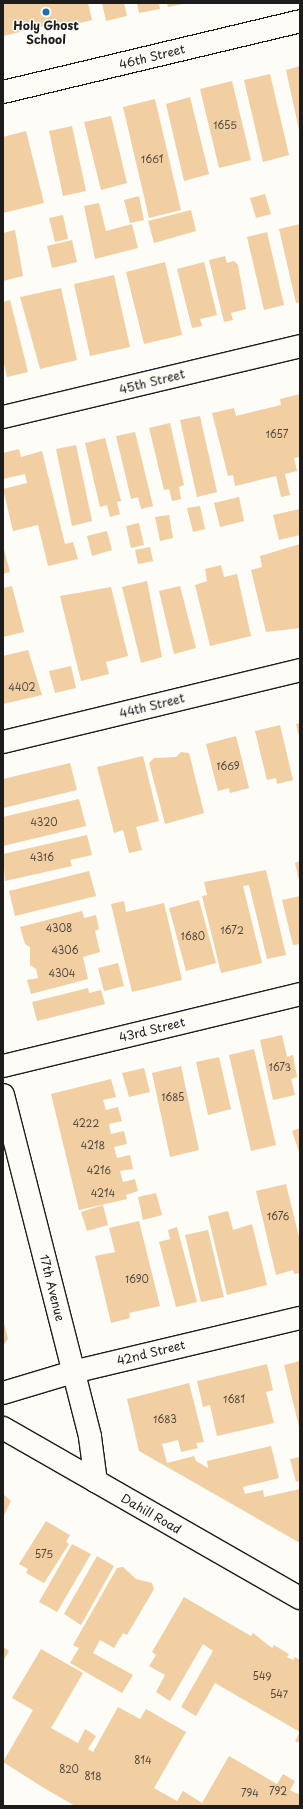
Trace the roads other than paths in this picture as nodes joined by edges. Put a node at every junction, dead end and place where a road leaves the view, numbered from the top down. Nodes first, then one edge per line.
1 (300, 21) edge
2 (3, 92) edge
3 (300, 346) edge
4 (3, 417) edge
5 (300, 670) edge
6 (3, 742) edge
7 (300, 994) edge
8 (3, 1066) edge
9 (3, 1095) edge
10 (300, 1318) edge
11 (73, 1372) junction
12 (3, 1393) edge
13 (3, 1428) edge
14 (96, 1482) junction
15 (300, 1598) edge

1 - 2 street, 46th Street
3 - 4 street, 45th Street
5 - 6 street, 44th Street
7 - 8 street, 43rd Street
9 - 11 street, 17th Avenue
10 - 11 street, 42nd Street
11 - 12 street, 42nd Street
11 - 14 street, 17th Avenue
13 - 14 street, Dahill Road
14 - 15 street, Dahill Road

